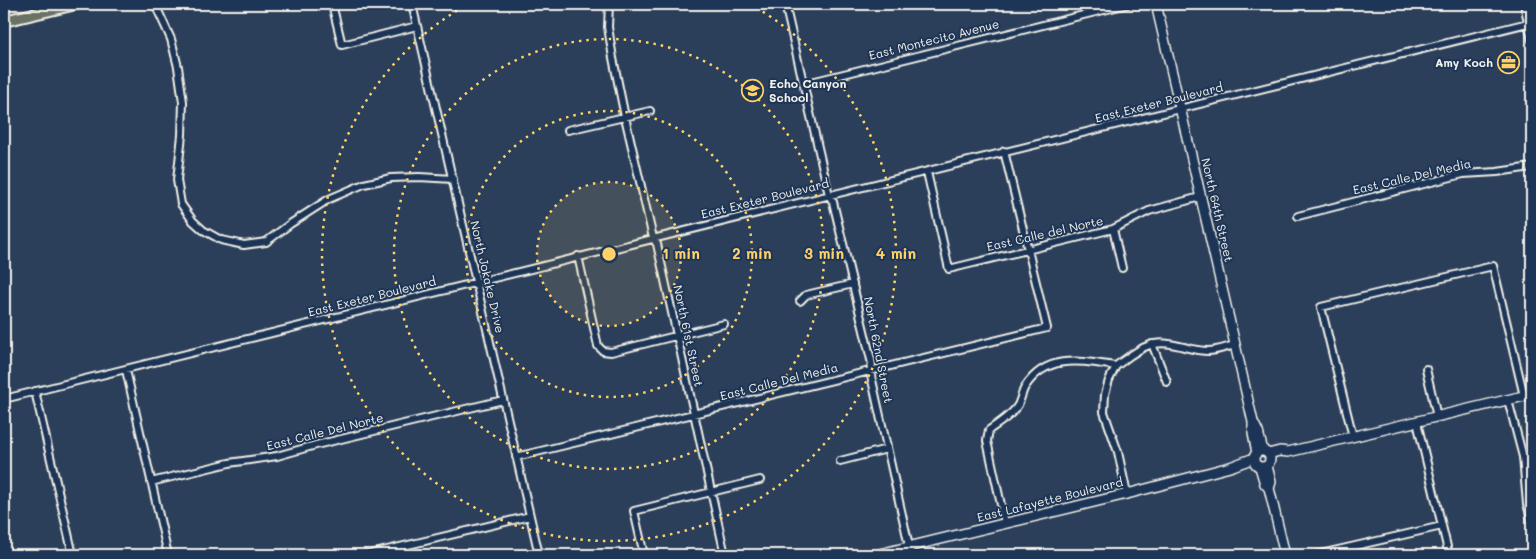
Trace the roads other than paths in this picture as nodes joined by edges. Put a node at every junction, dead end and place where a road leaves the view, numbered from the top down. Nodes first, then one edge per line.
1 (76, 4) edge
2 (155, 4) edge
3 (332, 4) edge
4 (412, 4) edge
5 (609, 4) edge
6 (785, 4) edge
7 (1128, 4) edge
8 (1156, 4) edge
9 (1524, 4) edge
10 (4, 21) edge
11 (1530, 23) edge
12 (417, 26) junction
13 (1532, 40) edge
14 (803, 84) junction
15 (1181, 109) junction
16 (650, 111) dead end
17 (625, 117) junction
18 (568, 130) dead end
19 (1004, 151) junction
20 (1532, 166) edge
21 (927, 172) junction
22 (453, 179) junction
23 (829, 195) junction
24 (1200, 197) junction
25 (1298, 216) dead end
26 (1112, 229) junction
27 (653, 238) junction
28 (1028, 250) junction
29 (578, 256) junction
30 (1122, 268) dead end
31 (477, 283) junction
32 (853, 284) junction
33 (800, 300) dead end
34 (724, 324) dead end
35 (677, 336) junction
36 (1152, 344) junction
37 (1235, 345) junction
38 (1116, 366) junction
39 (1426, 368) dead end
40 (126, 370) junction
41 (870, 371) junction
42 (1167, 382) dead end
43 (36, 391) junction
44 (1528, 395) edge
45 (4, 399) edge
46 (503, 400) junction
47 (1508, 400) junction
48 (694, 414) junction
49 (1437, 417) junction
50 (1417, 422) junction
51 (1353, 437) junction
52 (887, 449) junction
53 (516, 457) junction
54 (1262, 460) junction
55 (840, 461) dead end
56 (760, 480) dead end
57 (151, 482) junction
58 (710, 492) junction
59 (1127, 494) junction
60 (530, 516) junction
61 (1532, 522) edge
62 (1005, 524) junction
63 (1442, 526) junction
64 (910, 551) edge
65 (73, 555) edge
66 (168, 555) edge
67 (366, 555) edge
68 (539, 555) edge
69 (644, 555) edge
70 (725, 555) edge
71 (875, 555) edge
72 (1285, 555) edge
73 (1316, 555) edge
74 (1449, 555) edge

1 - 10 main road
2 - 22 street
3 - 12 street
4 - 12 street, North Jokake Drive
5 - 17 street, North 61st Street
6 - 14 street, North 62nd Street
7 - 14 street, East Montecito Avenue
8 - 15 street, North 64th Street
9 - 11 street
11 - 13 street
11 - 15 street, East Exeter Boulevard
12 - 22 street, North Jokake Drive
14 - 23 street, North 62nd Street
15 - 19 street, East Exeter Boulevard
15 - 24 street, North 64th Street
16 - 17 street
17 - 18 street
17 - 27 street, North 61st Street
19 - 21 street, East Exeter Boulevard
19 - 28 street
20 - 25 street, East Calle Del Media
21 - 23 street, East Exeter Boulevard
21 - 28 street, East Calle del Norte
22 - 31 street, North Jokake Drive
23 - 27 street, East Exeter Boulevard
23 - 32 street, North 62nd Street
24 - 26 street, East Calle del Norte
24 - 37 street, North 64th Street
26 - 28 street, East Calle del Norte
26 - 30 street
27 - 29 street, East Exeter Boulevard
27 - 35 street, North 61st Street
28 - 41 street, East Calle Del Media
29 - 31 street, East Exeter Boulevard
29 - 35 street
31 - 40 street, East Exeter Boulevard
31 - 46 street, North Jokake Drive
32 - 33 street
32 - 41 street, North 62nd Street
34 - 35 street
35 - 48 street, North 61st Street
36 - 37 street
36 - 38 street
36 - 42 street
37 - 54 street, North 64th Street
38 - 59 street
38 - 62 street
39 - 49 street
40 - 43 street, East Exeter Boulevard
40 - 57 street
41 - 48 street, East Calle Del Media
41 - 52 street, North 62nd Street
43 - 45 street, East Exeter Boulevard
43 - 65 street
44 - 47 street, East Lafayette Boulevard
44 - 51 street
46 - 53 street, North Jokake Drive
46 - 57 street, East Calle Del Norte
47 - 49 street, East Lafayette Boulevard
47 - 61 street
48 - 53 street, East Calle Del Media
48 - 58 street, North 61st Street
49 - 50 street, East Lafayette Boulevard
50 - 51 street, East Lafayette Boulevard
50 - 63 street
51 - 54 street, East Lafayette Boulevard
52 - 55 street
52 - 64 street, North 62nd Street
53 - 60 street, North Jokake Drive
54 - 59 street, East Lafayette Boulevard
54 - 72 street, North 64th Street
56 - 58 street
57 - 66 street
58 - 69 street
58 - 70 street, North 61st Street
59 - 62 street, East Lafayette Boulevard
60 - 67 street
60 - 68 street, North Jokake Drive
62 - 64 street, East Lafayette Boulevard
63 - 73 street
63 - 74 street
64 - 71 street, East Lafayette Boulevard

